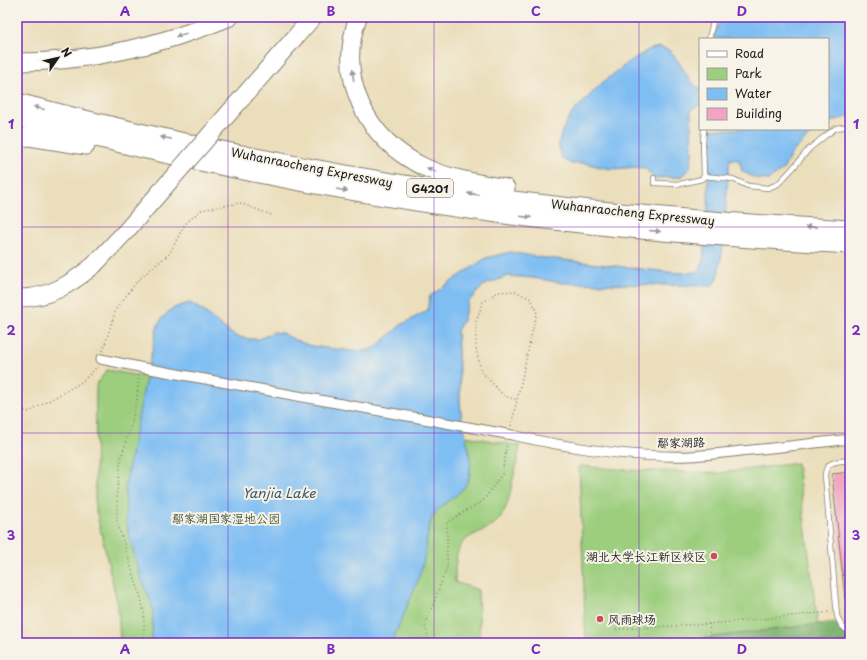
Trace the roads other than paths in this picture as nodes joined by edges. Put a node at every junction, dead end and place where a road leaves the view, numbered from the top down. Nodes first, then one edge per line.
1 (230, 17) edge
2 (302, 17) edge
3 (313, 17) edge
4 (358, 17) edge
5 (716, 17) edge
6 (294, 32) junction
7 (709, 38) edge
8 (17, 62) edge
9 (17, 102) edge
10 (17, 118) edge
11 (850, 126) edge
12 (704, 130) edge
13 (17, 138) edge
14 (704, 176) junction
15 (654, 178) dead end
16 (319, 186) junction
17 (690, 218) junction
18 (850, 229) edge
19 (850, 245) edge
20 (91, 262) junction
21 (17, 290) edge
22 (17, 298) edge
23 (101, 359) road end
24 (850, 439) edge
25 (850, 460) edge
26 (850, 632) edge

1 -> 8 highway
2 - 6 highway
3 - 6 highway
17 -> 4 highway
5 - 7 lane
6 - 20 highway, bridge
17 -> 9 highway, Wuhanraocheng Expressway / G4201
10 - 16 highway, Wuhanraocheng Expressway / G4201
11 - 14 lane
12 - 14 lane
13 - 16 highway
14 - 15 lane
16 -> 19 highway, Wuhanraocheng Expressway / G4201
18 -> 17 highway, Wuhanraocheng Expressway / G4201
20 - 21 highway
20 - 22 highway
23 - 24 street, 鄢家湖路
25 - 26 lane

